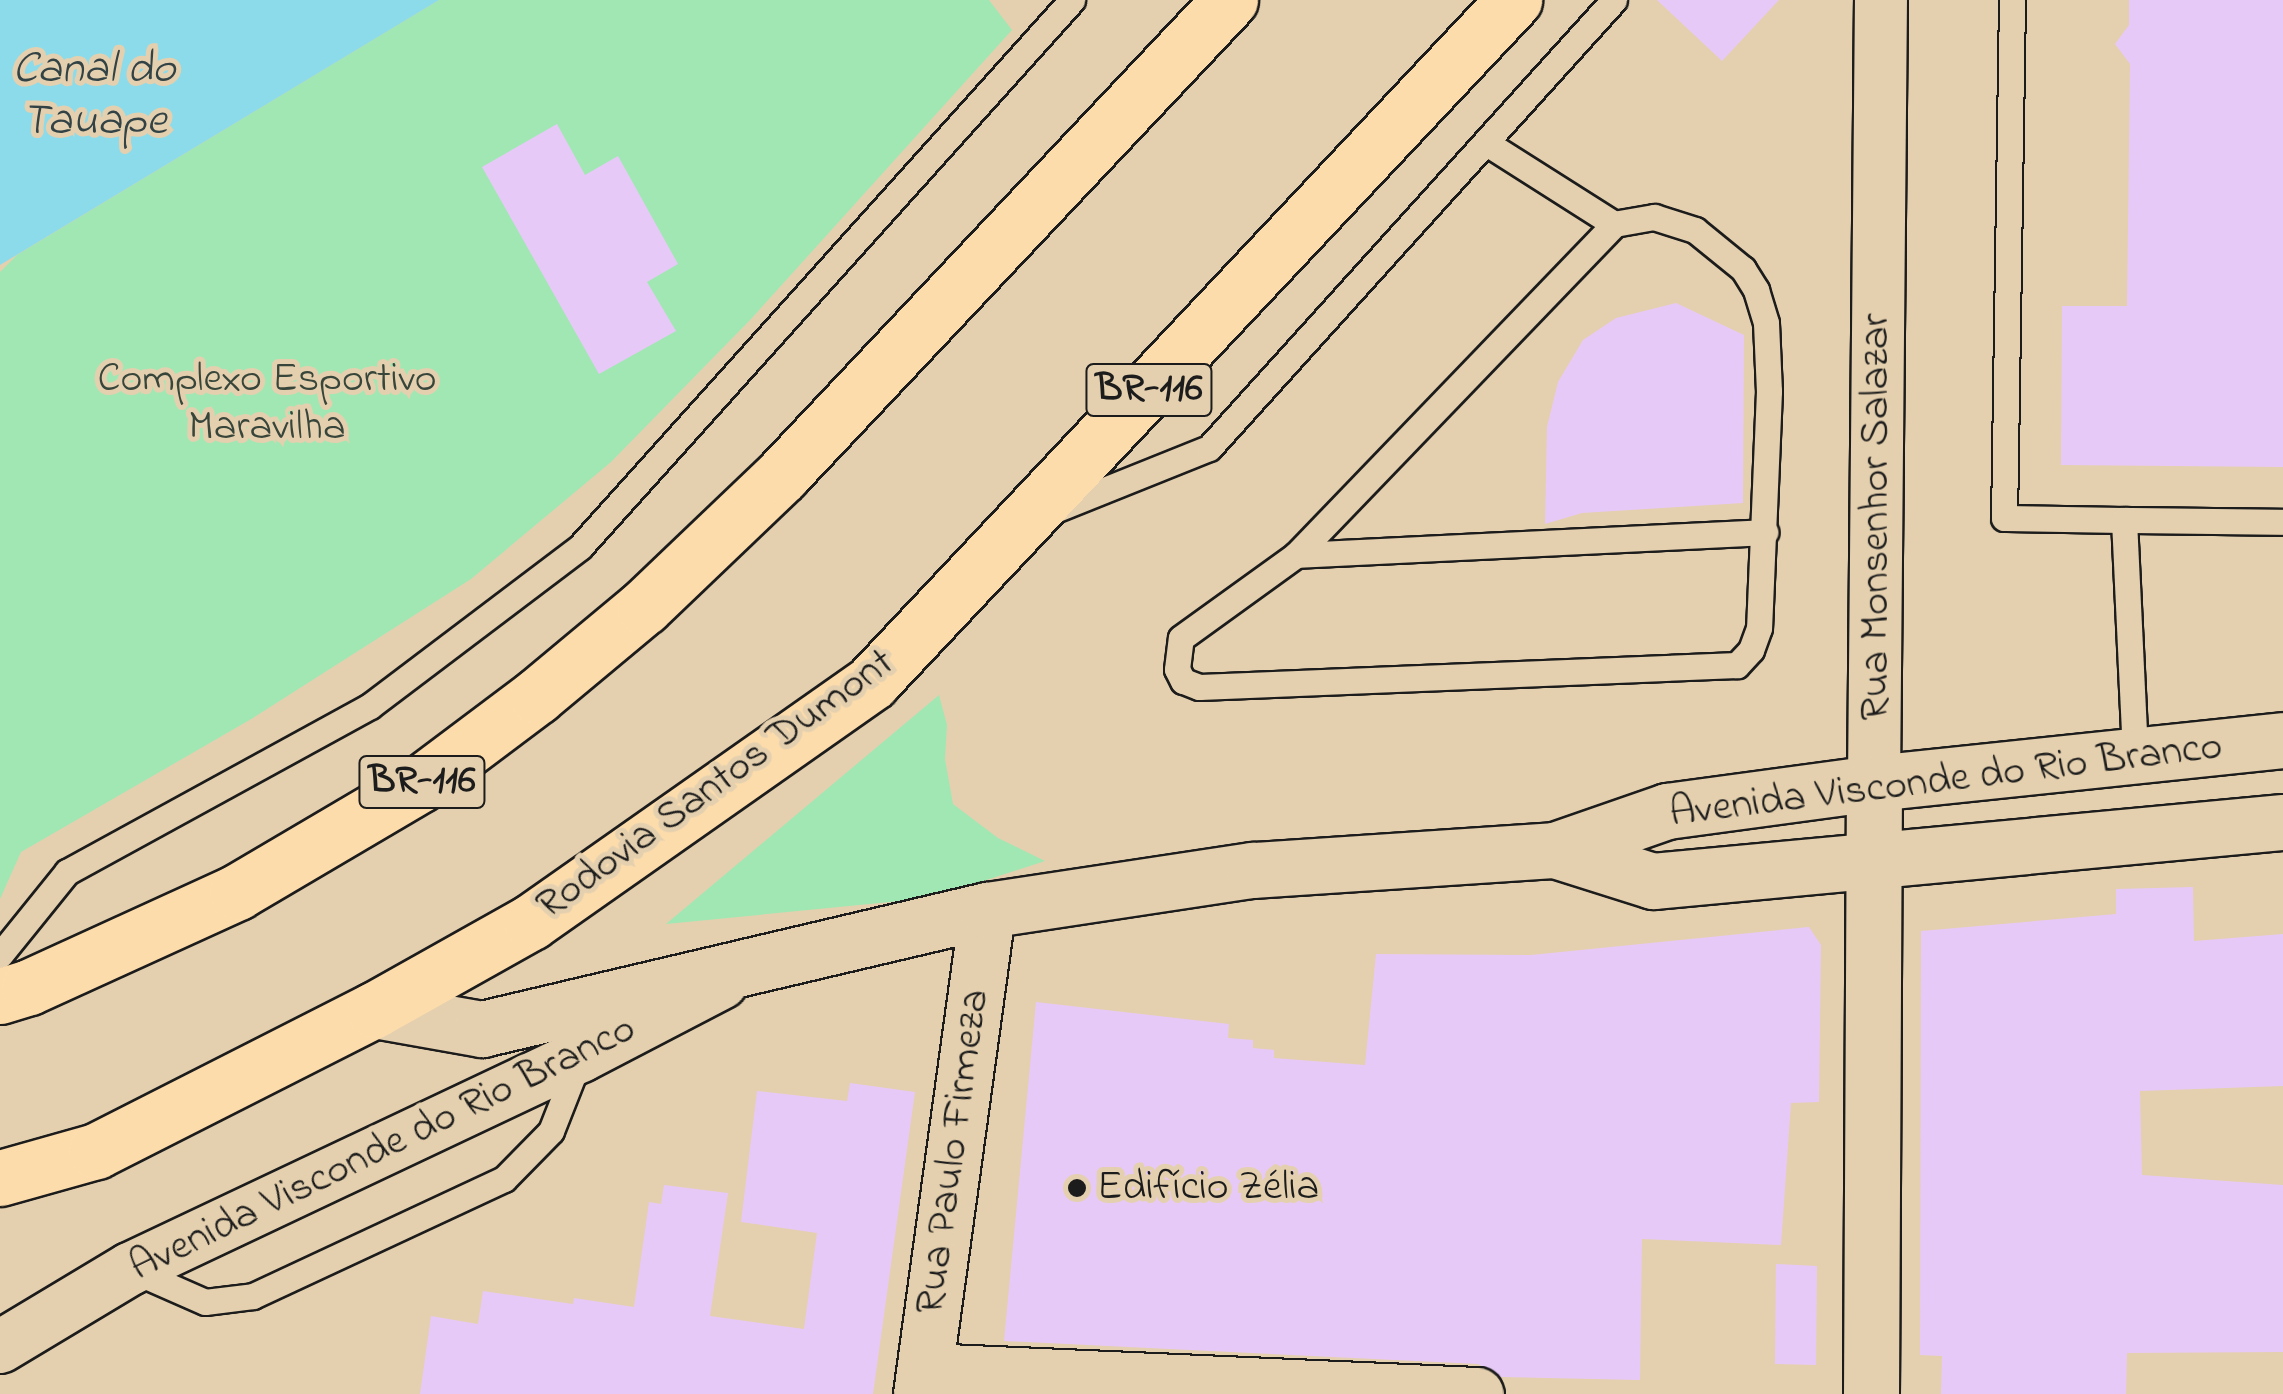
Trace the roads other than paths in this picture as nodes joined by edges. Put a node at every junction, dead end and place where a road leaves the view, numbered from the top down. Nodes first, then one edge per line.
1 (1072, 0) edge
2 (1230, 0) edge
3 (1514, 0) edge
4 (1614, 0) edge
5 (1881, 0) edge
6 (2012, 0) edge
7 (1488, 144) junction
8 (1614, 224) junction
9 (2124, 520) junction
10 (1024, 522) junction
11 (2283, 522) edge
12 (1765, 532) junction
13 (1296, 556) junction
14 (2283, 740) edge
15 (2135, 756) junction
16 (1874, 783) junction
17 (2283, 822) edge
18 (1556, 850) junction
19 (1871, 862) junction
20 (988, 910) junction
21 (0, 955) edge
22 (770, 958) junction
23 (0, 996) edge
24 (374, 1010) junction
25 (581, 1056) junction
26 (0, 1178) edge
27 (130, 1269) junction
28 (0, 1347) edge
29 (923, 1382) edge
30 (1477, 1394) edge
31 (1871, 1394) edge

1 - 21 lane
2 - 23 highway, BR-116
3 - 10 highway, Rodovia Santos Dumont / BR-116
4 - 7 lane
5 - 16 street, Rua Monsenhor Salazar
6 - 9 lane
7 - 8 lane
7 - 10 lane
8 - 12 lane
8 - 13 lane
9 - 11 lane
9 - 15 lane
10 - 24 highway, Rodovia Santos Dumont / BR-116
12 - 13 lane
12 - 13 lane
14 - 15 main road, Avenida Visconde do Rio Branco
15 - 16 main road, Avenida Visconde do Rio Branco
16 - 18 main road, Avenida Visconde do Rio Branco
16 - 19 main road, Rua Monsenhor Salazar
17 - 19 main road, Avenida Visconde do Rio Branco
18 - 19 main road, Avenida Visconde do Rio Branco
18 - 20 main road, Avenida Visconde do Rio Branco
19 - 31 main road, Rua Monsenhor Salazar
20 - 22 main road, Avenida Visconde do Rio Branco
20 - 29 main road, Rua Paulo Firmeza
22 - 24 main road, Avenida Visconde do Rio Branco
22 - 25 street, Avenida Visconde do Rio Branco
24 - 26 highway, Rodovia Santos Dumont / BR-116
25 - 27 street, Avenida Visconde do Rio Branco
25 - 27 lane
27 - 28 street, Avenida Visconde do Rio Branco
29 - 30 street

